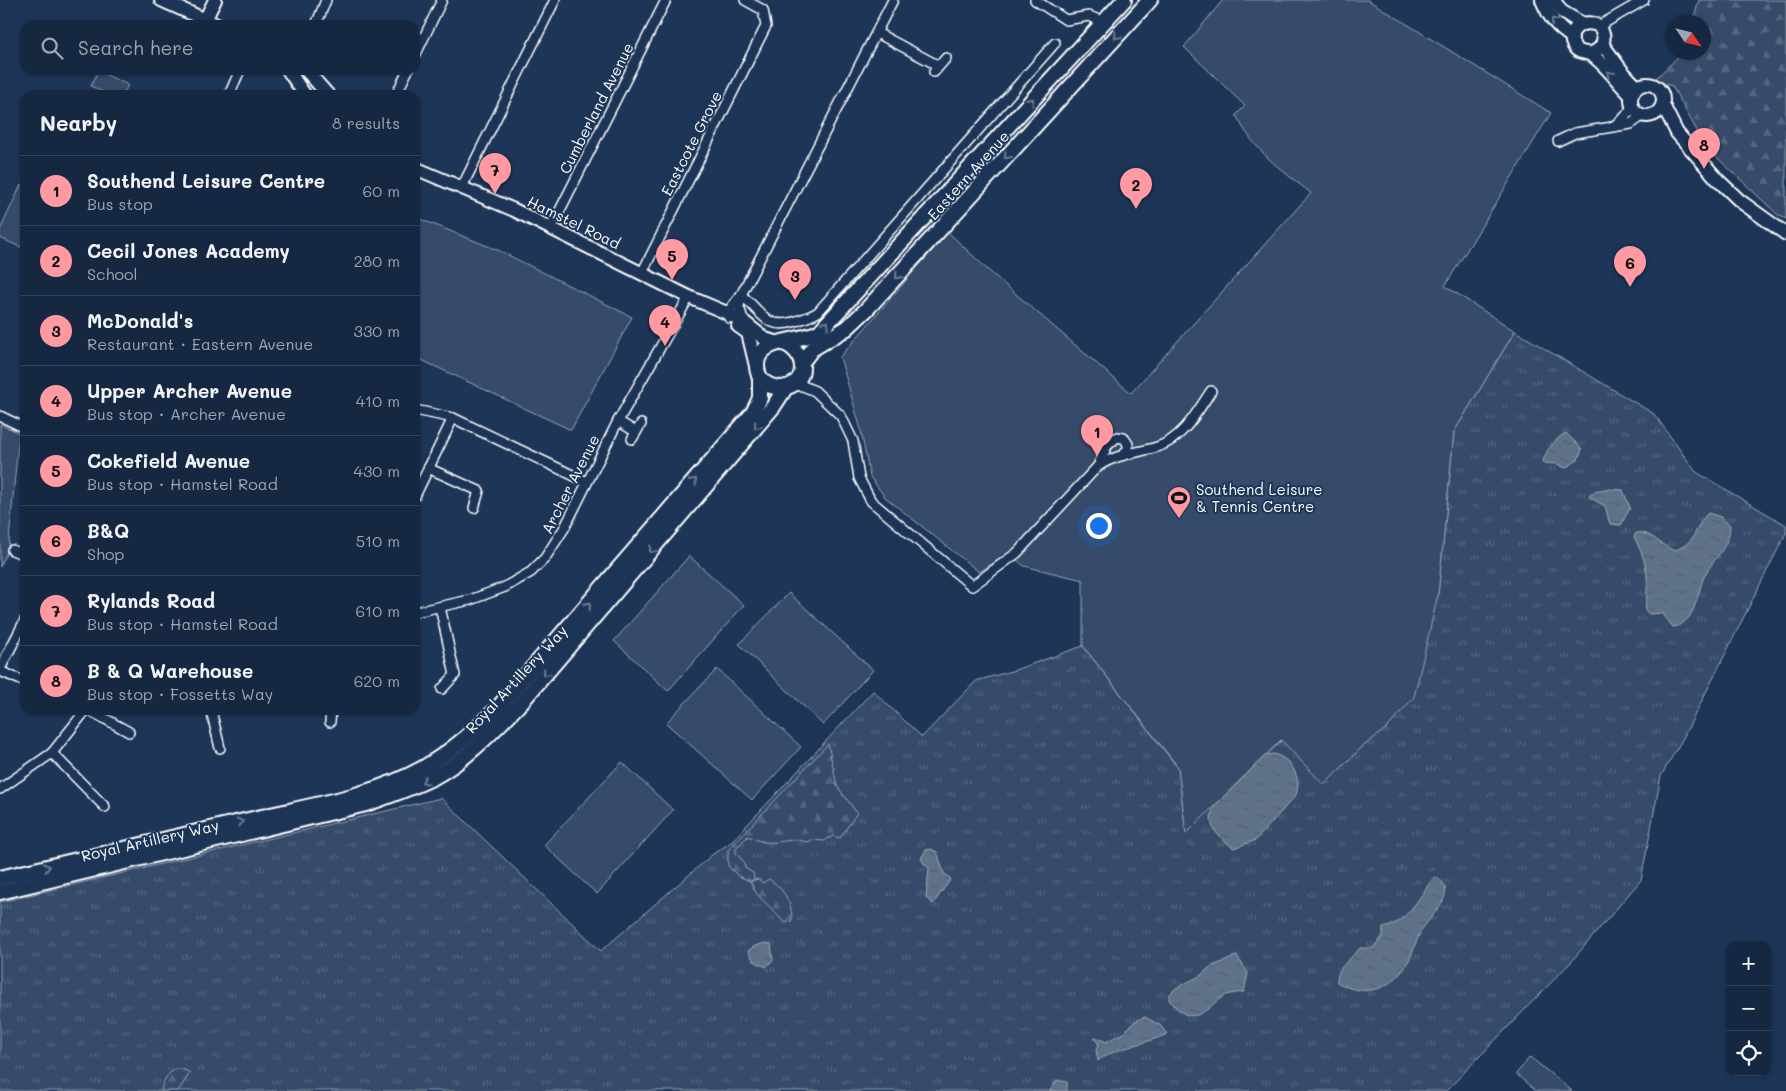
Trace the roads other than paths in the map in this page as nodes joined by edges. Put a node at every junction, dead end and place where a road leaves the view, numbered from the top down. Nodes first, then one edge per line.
1 (161, 0) edge
2 (215, 0) edge
3 (326, 0) edge
4 (442, 0) edge
5 (555, 0) edge
6 (666, 0) edge
7 (745, 0) edge
8 (893, 0) edge
9 (1035, 0) edge
10 (1124, 0) edge
11 (1150, 0) edge
12 (1542, 0) edge
13 (1554, 0) edge
14 (1644, 0) edge
15 (204, 20) edge
16 (212, 20) edge
17 (318, 20) edge
18 (1104, 22) junction
19 (1581, 24) junction
20 (1599, 26) junction
21 (877, 33) junction
22 (1572, 37) junction
23 (1055, 43) dead end
24 (1603, 45) junction
25 (420, 46) edge
26 (1589, 54) junction
27 (946, 58) dead end
28 (238, 75) edge
29 (292, 75) edge
30 (310, 75) edge
31 (406, 75) edge
32 (230, 90) edge
33 (302, 90) edge
34 (324, 90) edge
35 (398, 90) edge
36 (1634, 96) junction
37 (1663, 104) junction
38 (1647, 116) junction
39 (1613, 127) junction
40 (1677, 133) junction
41 (1558, 141) dead end
42 (420, 170) edge
43 (462, 189) junction
44 (551, 228) junction
45 (1786, 234) edge
46 (642, 273) junction
47 (741, 295) junction
48 (689, 297) junction
49 (727, 313) junction
50 (741, 324) junction
51 (780, 343) junction
52 (802, 364) junction
53 (759, 374) junction
54 (788, 386) junction
55 (815, 391) junction
56 (1211, 392) dead end
57 (420, 411) edge
58 (0, 416) edge
59 (453, 418) junction
60 (618, 421) junction
61 (20, 426) edge
62 (637, 431) dead end
63 (1122, 455) junction
64 (1098, 466) junction
65 (428, 468) junction
66 (586, 482) junction
67 (420, 485) edge
68 (474, 508) dead end
69 (12, 550) dead end
70 (20, 553) edge
71 (440, 607) junction
72 (420, 611) edge
73 (20, 630) edge
74 (0, 670) edge
75 (20, 680) edge
76 (442, 689) dead end
77 (83, 715) edge
78 (97, 715) edge
79 (212, 715) edge
80 (331, 715) edge
81 (330, 722) dead end
82 (129, 732) dead end
83 (220, 748) dead end
84 (52, 752) junction
85 (0, 789) edge
86 (105, 807) dead end
87 (0, 878) edge
88 (0, 892) edge

1 - 15 street
2 - 16 street
3 - 17 street
4 - 25 street
5 - 43 street
6 - 44 street, Cumberland Avenue
7 - 46 street, Eastcote Grove
8 - 21 street
9 - 18 street
10 - 18 main road, Eastern Avenue
11 -> 52 main road, Eastern Avenue
22 -> 12 street
13 - 19 street
14 - 20 street
51 -> 18 main road, Eastern Avenue
19 - 20 street
19 - 22 street
20 - 24 street
21 - 27 street
21 - 47 street
22 - 26 street
23 - 47 street
24 - 26 street
24 - 36 street
36 -> 26 street
28 - 32 street
29 - 33 street
30 - 34 street
31 - 35 street
36 - 37 street
36 - 38 street
36 - 39 street
37 - 38 street
37 - 40 street
38 - 39 street
38 - 40 street
39 - 41 street
40 - 45 street
42 - 43 street, Hamstel Road
43 - 44 street, Hamstel Road
44 - 46 street, Hamstel Road
46 - 48 street, Hamstel Road
47 - 49 street
47 - 50 street
48 - 49 street, Hamstel Road
48 - 50 street, Hamstel Road
48 - 60 street, Archer Avenue
49 - 50 street, Hamstel Road
50 - 51 street, Hamstel Road
50 - 53 street
51 - 52 main road
51 - 53 main road, Eastern Avenue
52 - 54 main road, Eastern Avenue
52 - 55 street
53 - 54 main road
87 -> 53 main road, Royal Artillery Way
54 - 55 street
54 -> 88 main road, Royal Artillery Way
55 - 64 street
56 - 63 street
57 - 59 street
58 - 61 street
59 - 65 street
59 - 66 street
60 - 62 street
60 - 66 street, Archer Avenue
63 - 64 street
63 - 64 street
65 - 67 street
65 - 68 street
66 - 71 street, Archer Avenue
69 - 70 street
71 - 72 street, Archer Avenue
71 - 76 street
73 - 74 street
74 - 75 street
77 - 84 street
78 - 82 street
79 - 83 street
80 - 81 street
84 - 85 street
84 - 86 street

